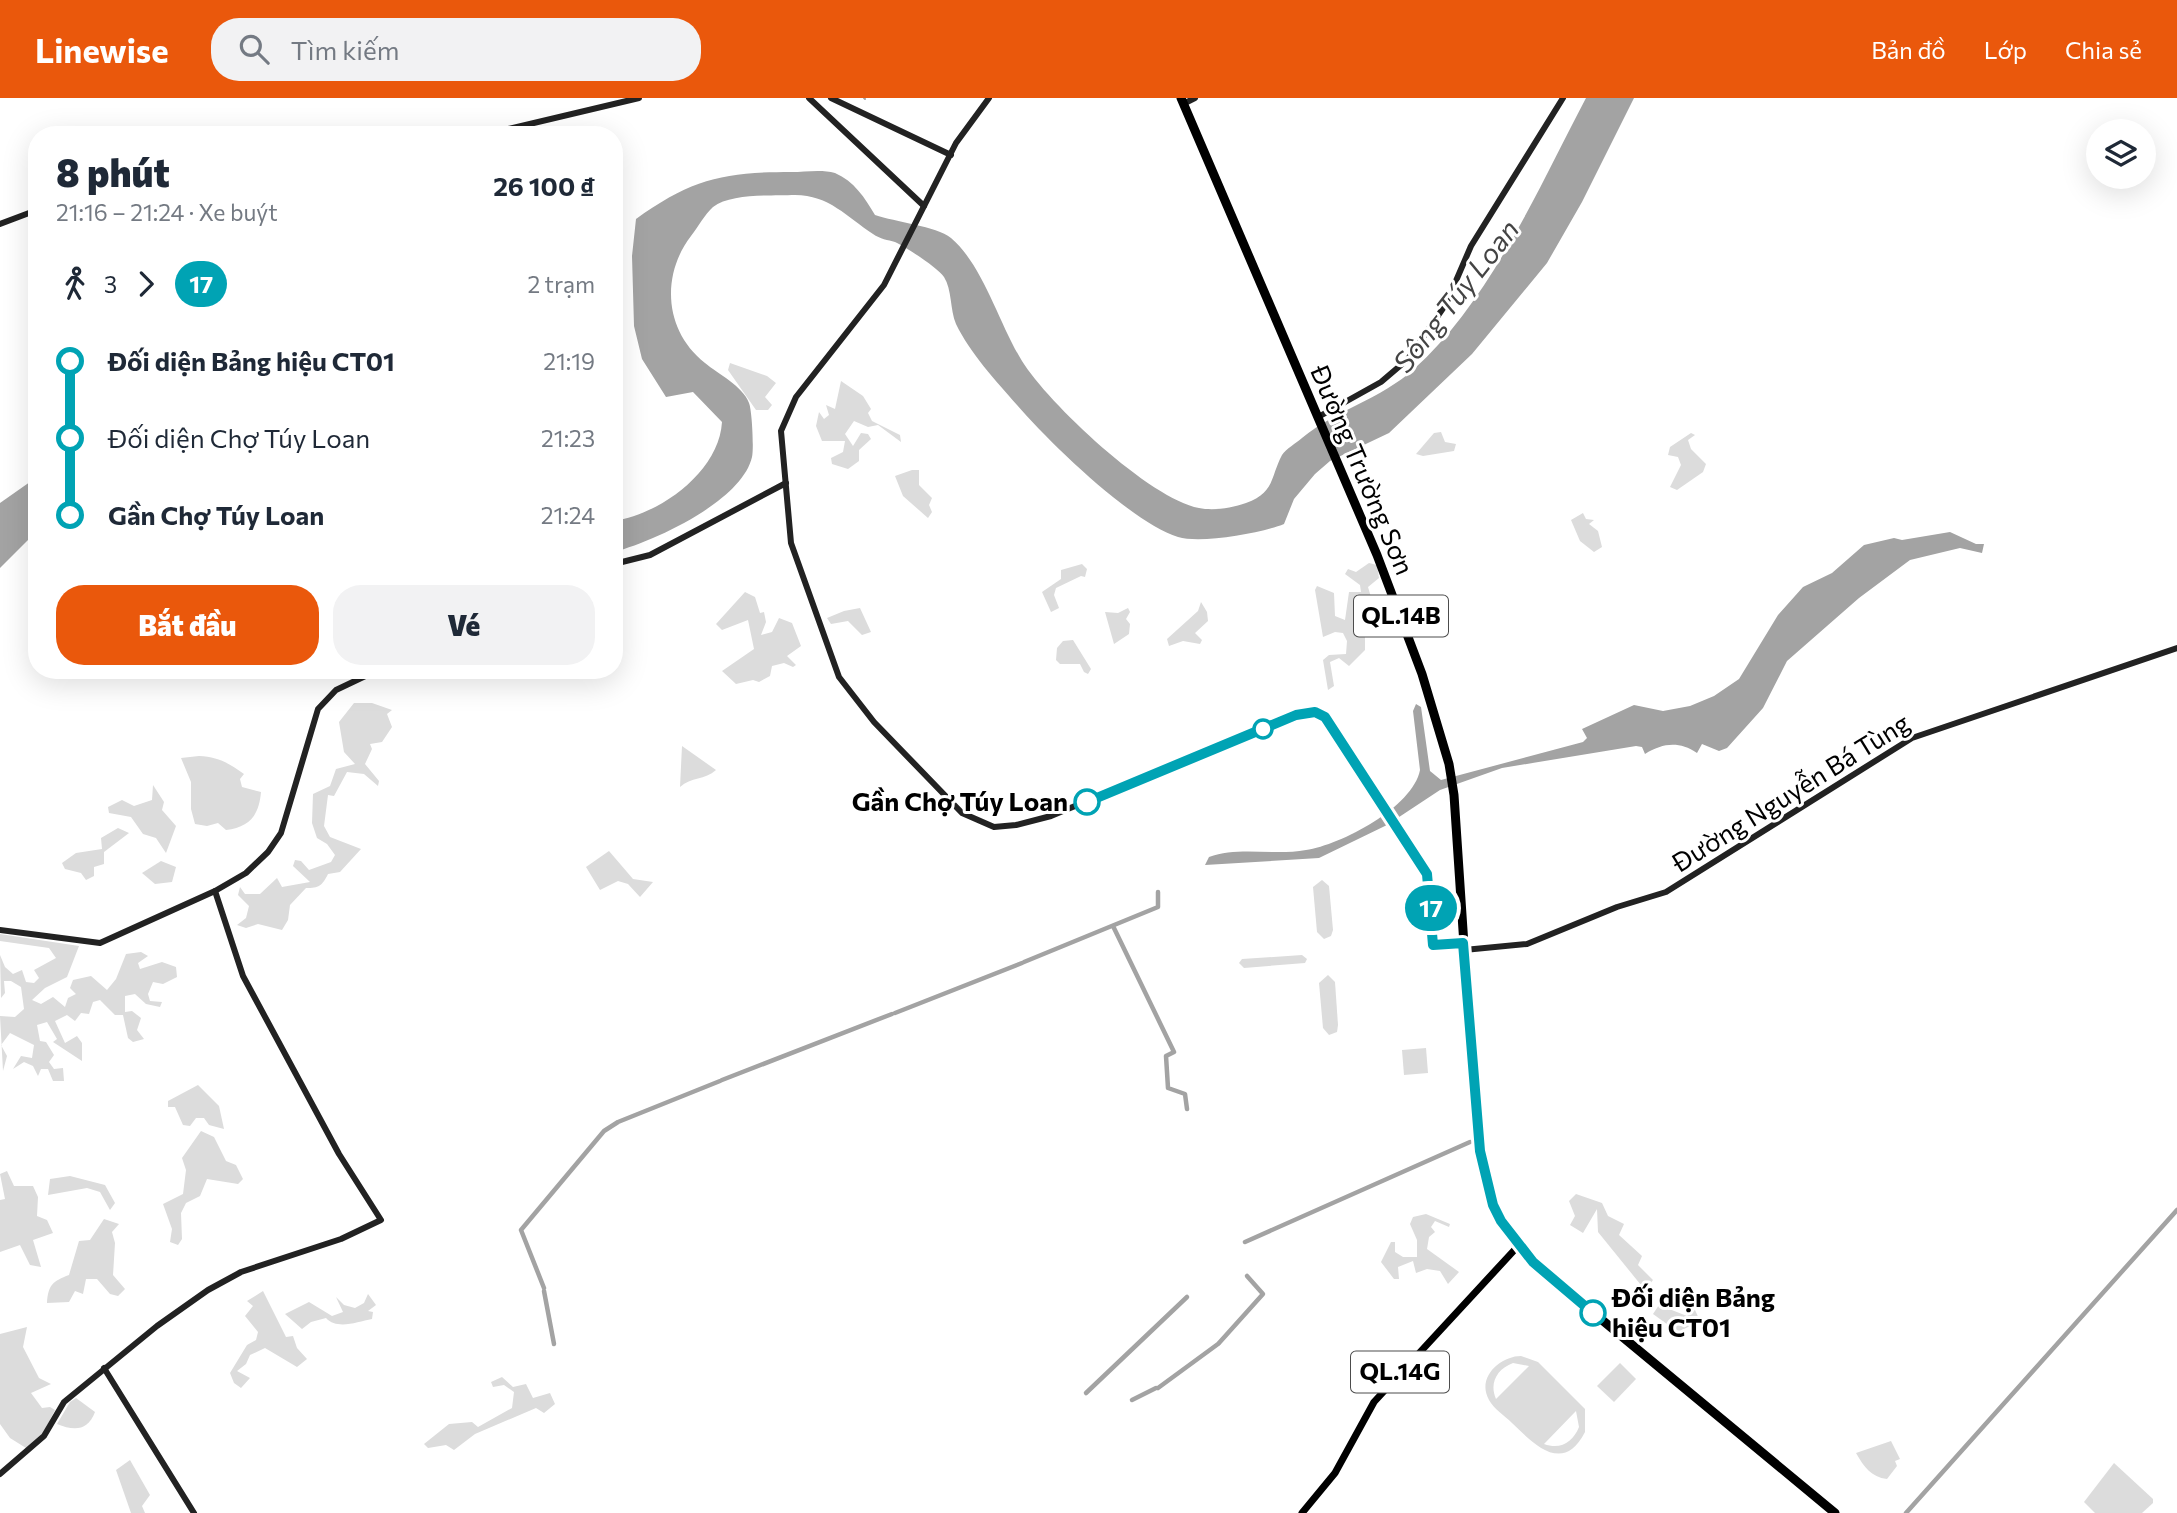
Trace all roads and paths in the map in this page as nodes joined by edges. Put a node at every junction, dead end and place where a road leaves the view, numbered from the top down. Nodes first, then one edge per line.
1 (639, 98) edge
2 (809, 98) edge
3 (831, 98) edge
4 (989, 98) edge
5 (1195, 98) edge
6 (1563, 98) edge
7 (1182, 101) edge
8 (521, 126) edge
9 (951, 155) junction
10 (924, 206) junction
11 (28, 213) edge
12 (0, 223) edge
13 (1317, 414) junction
14 (786, 483) junction
15 (623, 562) edge
16 (2177, 648) edge
17 (358, 679) edge
18 (215, 891) junction
19 (1430, 899) dead end
20 (0, 930) edge
21 (1464, 950) junction
22 (1519, 1245) junction
23 (104, 1368) junction
24 (0, 1474) edge
25 (194, 1513) edge
26 (1302, 1513) edge
27 (1835, 1513) edge

1 - 8 street
2 - 10 street
3 - 9 street
4 - 9 street
5 - 7 street
6 - 13 street
7 - 13 highway, Đường Trường Sơn / QL.14B
9 - 10 street
10 - 14 street
11 - 12 street
13 - 21 highway, Đường Trường Sơn / QL.14B
14 - 15 street
14 - 19 street
16 - 21 street, Đường Nguyễn Bá Tùng
17 - 18 street
18 - 20 street
18 - 23 street
21 - 22 highway, Đường Trường Sơn / QL.14B
22 - 26 main road, QL.14G
22 - 27 highway, Đường Trường Sơn / QL.14B
23 - 24 street
23 - 25 street

